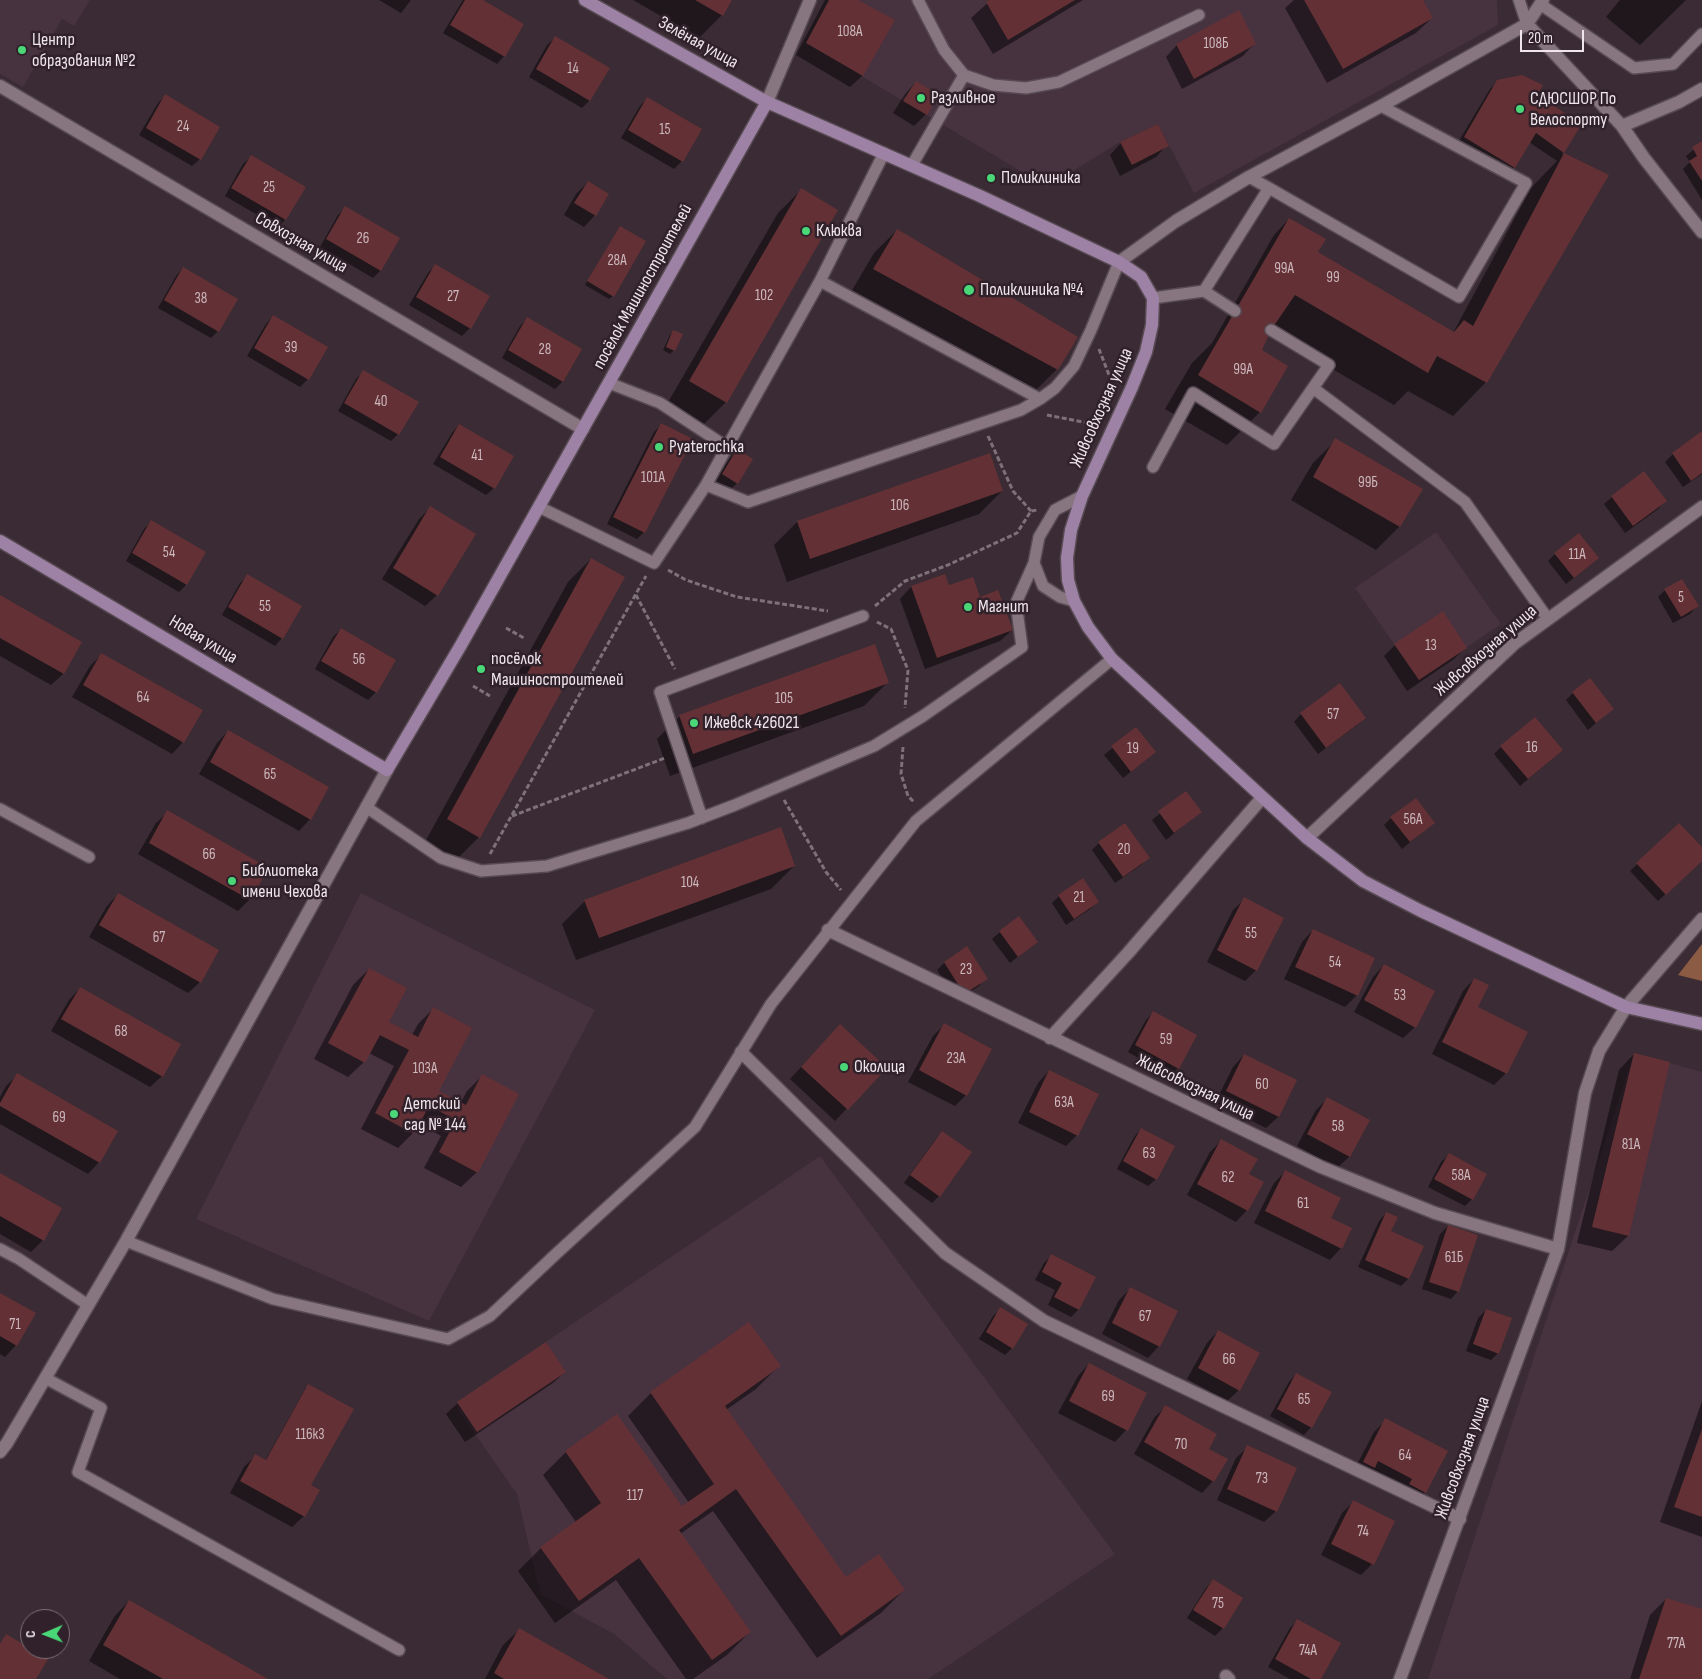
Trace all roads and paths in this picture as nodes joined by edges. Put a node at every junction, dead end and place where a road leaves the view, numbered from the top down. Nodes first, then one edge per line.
1 (585, 0) edge
2 (810, 0) edge
3 (918, 0) edge
4 (1519, 0) edge
5 (1541, 2) edge
6 (1199, 15) dead end
7 (1526, 24) junction
8 (1702, 34) edge
9 (964, 75) junction
10 (0, 86) edge
11 (1702, 89) edge
12 (768, 102) junction
13 (1381, 106) junction
14 (1622, 126) junction
15 (884, 153) junction
16 (912, 165) junction
17 (1249, 177) junction
18 (1269, 188) junction
19 (1702, 232) edge
20 (1119, 262) junction
21 (820, 281) junction
22 (1204, 291) junction
23 (1153, 298) junction
24 (1235, 311) dead end
25 (1091, 330) junction
26 (1271, 330) dead end
27 (1111, 380) dead end
28 (610, 383) junction
29 (1313, 388) junction
30 (1040, 399) junction
31 (1022, 410) junction
32 (982, 423) junction
33 (1093, 424) dead end
34 (583, 429) junction
35 (727, 447) junction
36 (1153, 468) dead end
37 (706, 485) junction
38 (1082, 496) junction
39 (539, 507) junction
40 (1702, 508) edge
41 (1056, 510) junction
42 (1031, 511) junction
43 (0, 541) edge
44 (654, 563) junction
45 (1034, 563) junction
46 (636, 595) junction
47 (1074, 601) junction
48 (834, 612) dead end
49 (862, 616) junction
50 (1548, 619) junction
51 (506, 628) dead end
52 (524, 638) dead end
53 (1112, 659) junction
54 (683, 684) junction
55 (473, 686) dead end
56 (490, 696) dead end
57 (904, 728) junction
58 (680, 752) junction
59 (388, 770) junction
60 (774, 789) junction
61 (1262, 798) junction
62 (912, 801) dead end
63 (366, 807) junction
64 (0, 810) edge
65 (511, 816) junction
66 (702, 818) junction
67 (1307, 838) junction
68 (89, 857) dead end
69 (481, 871) junction
70 (837, 886) dead end
71 (1702, 919) edge
72 (828, 930) junction
73 (1626, 1007) junction
74 (1702, 1024) edge
75 (1050, 1038) junction
76 (741, 1052) junction
77 (126, 1241) junction
78 (0, 1249) edge
79 (1558, 1249) junction
80 (88, 1305) junction
81 (45, 1378) junction
82 (2, 1444) edge
83 (1460, 1519) junction
84 (398, 1650) dead end
85 (1400, 1679) edge

1 - 12 street, Зелёная улица
2 - 12 street
3 - 9 lane
4 - 7 lane
5 - 7 street
5 - 8 lane
6 - 9 lane
7 - 13 street
7 - 14 street
9 - 16 lane
10 - 34 street, Совхозная улица
11 - 14 street
12 - 15 street
12 - 28 street, посёлок Машиностроителей
13 - 17 street
13 - 18 lane
14 - 19 street
15 - 16 street
15 - 21 lane
16 - 20 street
17 - 18 lane
17 - 20 street
18 - 22 lane
20 - 23 street
20 - 25 lane
21 - 30 lane
21 - 35 lane
22 - 23 lane
22 - 24 lane
23 - 38 street, Живсовхозная улица
25 - 27 path
25 - 30 lane
26 - 29 lane
28 - 34 street, посёлок Машиностроителей
28 - 35 lane
29 - 36 lane
29 - 50 lane
30 - 31 lane
31 - 32 lane
31 - 33 path
32 - 37 lane
32 - 42 path
34 - 39 street, посёлок Машиностроителей
35 - 37 lane
37 - 44 lane
38 - 41 lane
38 - 47 street, Живсовхозная улица
39 - 44 lane
39 - 59 street, посёлок Машиностроителей
40 - 50 street, Живсовхозная улица
41 - 42 path
41 - 45 lane
42 - 49 path
43 - 59 street, Новая улица
44 - 46 path
44 - 48 path
45 - 47 lane
45 - 57 lane
46 - 54 path
46 - 65 path
47 - 53 street, Живсовхозная улица
49 - 54 lane
49 - 57 path
50 - 67 street, Живсовхозная улица
51 - 52 path
53 - 61 street, Живсовхозная улица
53 - 72 lane
54 - 58 lane
55 - 56 path
57 - 60 lane
57 - 62 path
58 - 65 path
58 - 66 lane
59 - 63 street
60 - 66 lane
60 - 70 path
61 - 67 street, Живсовхозная улица
61 - 75 street
63 - 69 lane
63 - 77 street
64 - 68 lane
65 - 69 path
66 - 69 lane
67 - 73 street, Живсовхозная улица
71 - 73 street, Живсовхозная улица
72 - 75 street, Живсовхозная улица
72 - 76 lane
73 - 74 street, Живсовхозная улица
73 - 79 street, Живсовхозная улица
75 - 79 street, Живсовхозная улица
76 - 77 lane
76 - 83 street
77 - 80 street
78 - 80 lane
79 - 83 street, Живсовхозная улица
80 - 81 street
81 - 82 street
81 - 84 lane
83 - 85 street, Живсовхозная улица

